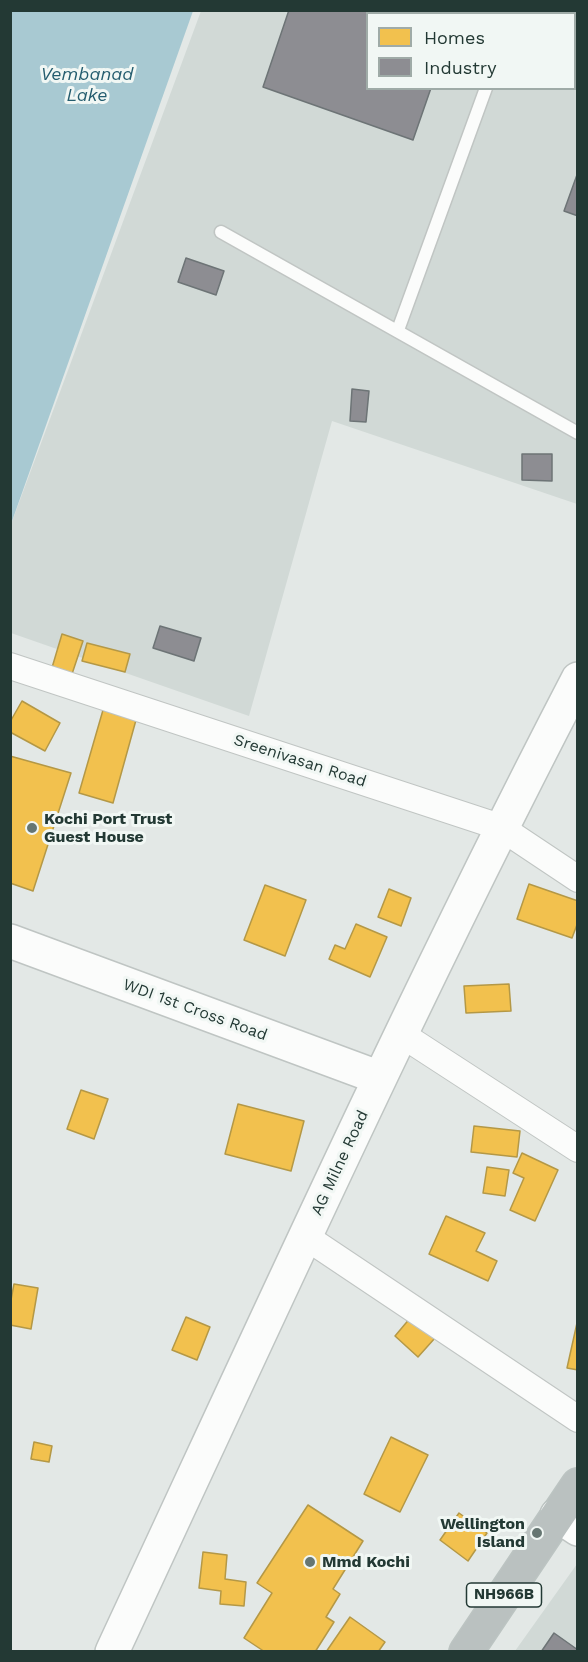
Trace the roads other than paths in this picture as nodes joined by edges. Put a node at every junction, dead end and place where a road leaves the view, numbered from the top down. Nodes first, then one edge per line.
1 (485, 90) edge
2 (221, 232) dead end
3 (398, 330) junction
4 (578, 433) edge
5 (10, 666) edge
6 (578, 678) edge
7 (500, 827) junction
8 (578, 879) edge
9 (10, 941) edge
10 (401, 1034) junction
11 (380, 1078) junction
12 (578, 1149) edge
13 (306, 1237) junction
14 (578, 1419) edge
15 (578, 1485) edge
16 (567, 1522) edge
17 (112, 1652) edge
18 (466, 1652) edge

1 - 3 lane
2 - 3 lane
3 - 4 lane
5 - 7 street, Sreenivasan Road
6 - 7 street, AG Milne Road
7 - 8 street, Sreenivasan Road
7 - 10 street, AG Milne Road
9 - 11 street, WDI 1st Cross Road
10 - 11 street, AG Milne Road
10 - 12 street
11 - 13 street, AG Milne Road
13 - 14 street
13 - 17 street, AG Milne Road
15 - 16 highway, NH966B
16 - 18 highway, NH966B

